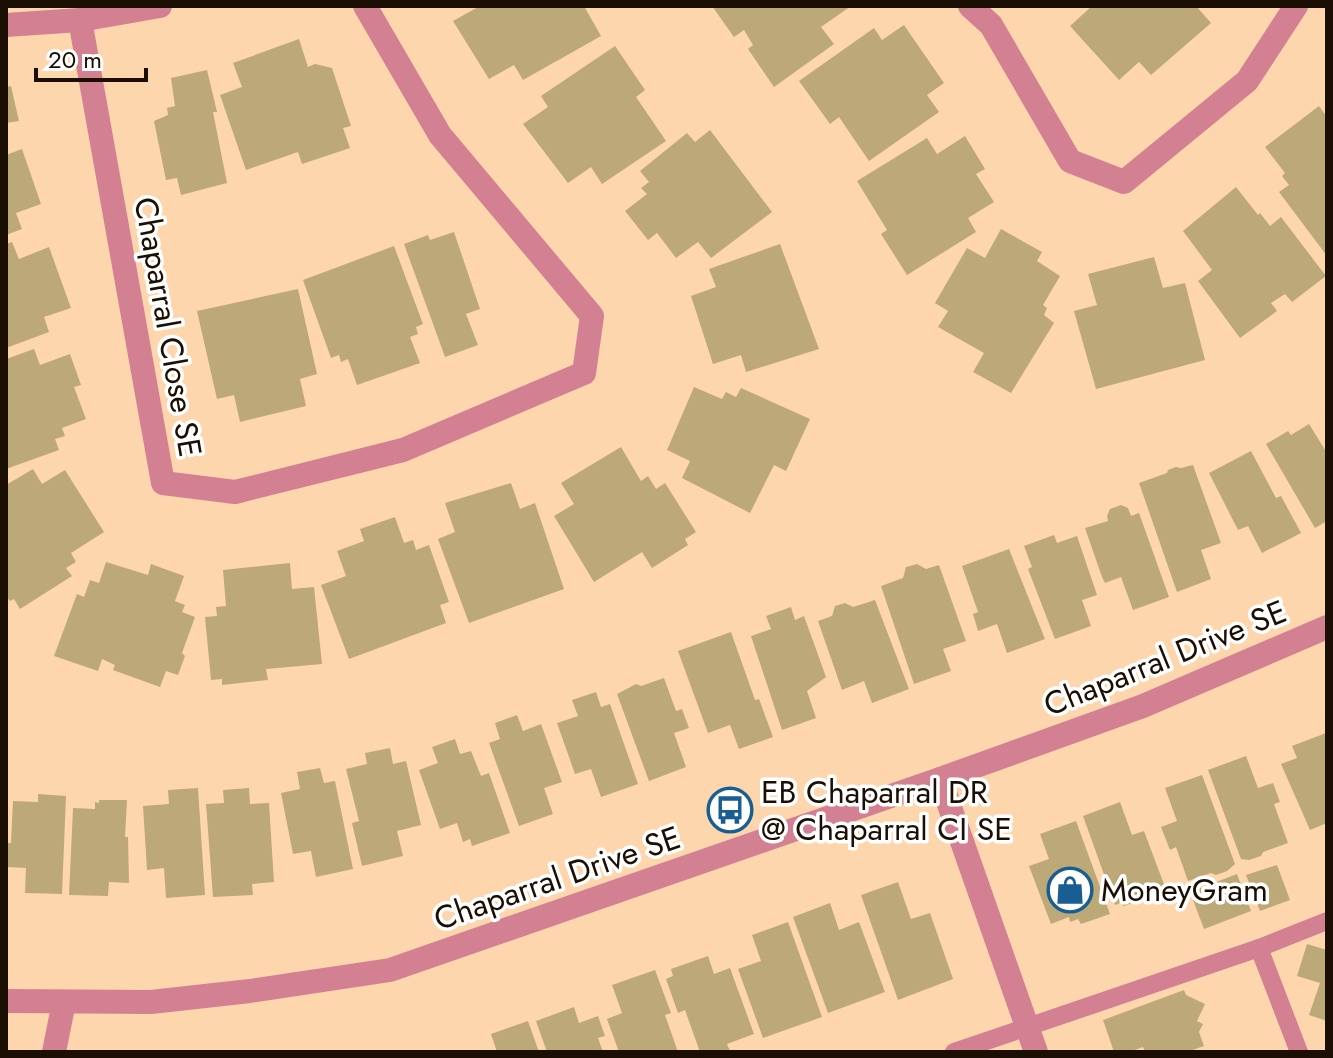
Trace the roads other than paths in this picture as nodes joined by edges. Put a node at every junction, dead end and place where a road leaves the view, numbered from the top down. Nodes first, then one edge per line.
1 (160, 6) edge
2 (365, 6) edge
3 (970, 6) edge
4 (1296, 6) edge
5 (80, 20) junction
6 (6, 25) edge
7 (1327, 627) edge
8 (940, 779) junction
9 (1327, 921) edge
10 (1259, 948) junction
11 (7, 999) edge
12 (64, 1002) junction
13 (1026, 1026) junction
14 (54, 1052) edge
15 (954, 1052) edge
16 (1036, 1052) edge
17 (1299, 1052) edge

1 - 5 street
2 - 5 street, Chaparral Close SE
3 - 4 street
5 - 6 street
7 - 8 street, Chaparral Drive SE
8 - 12 street, Chaparral Drive SE
8 - 13 street
9 - 10 lane
10 - 13 lane
10 - 17 lane
11 - 12 street, Chaparral Drive SE
12 - 14 street
13 - 15 lane
13 - 16 street

